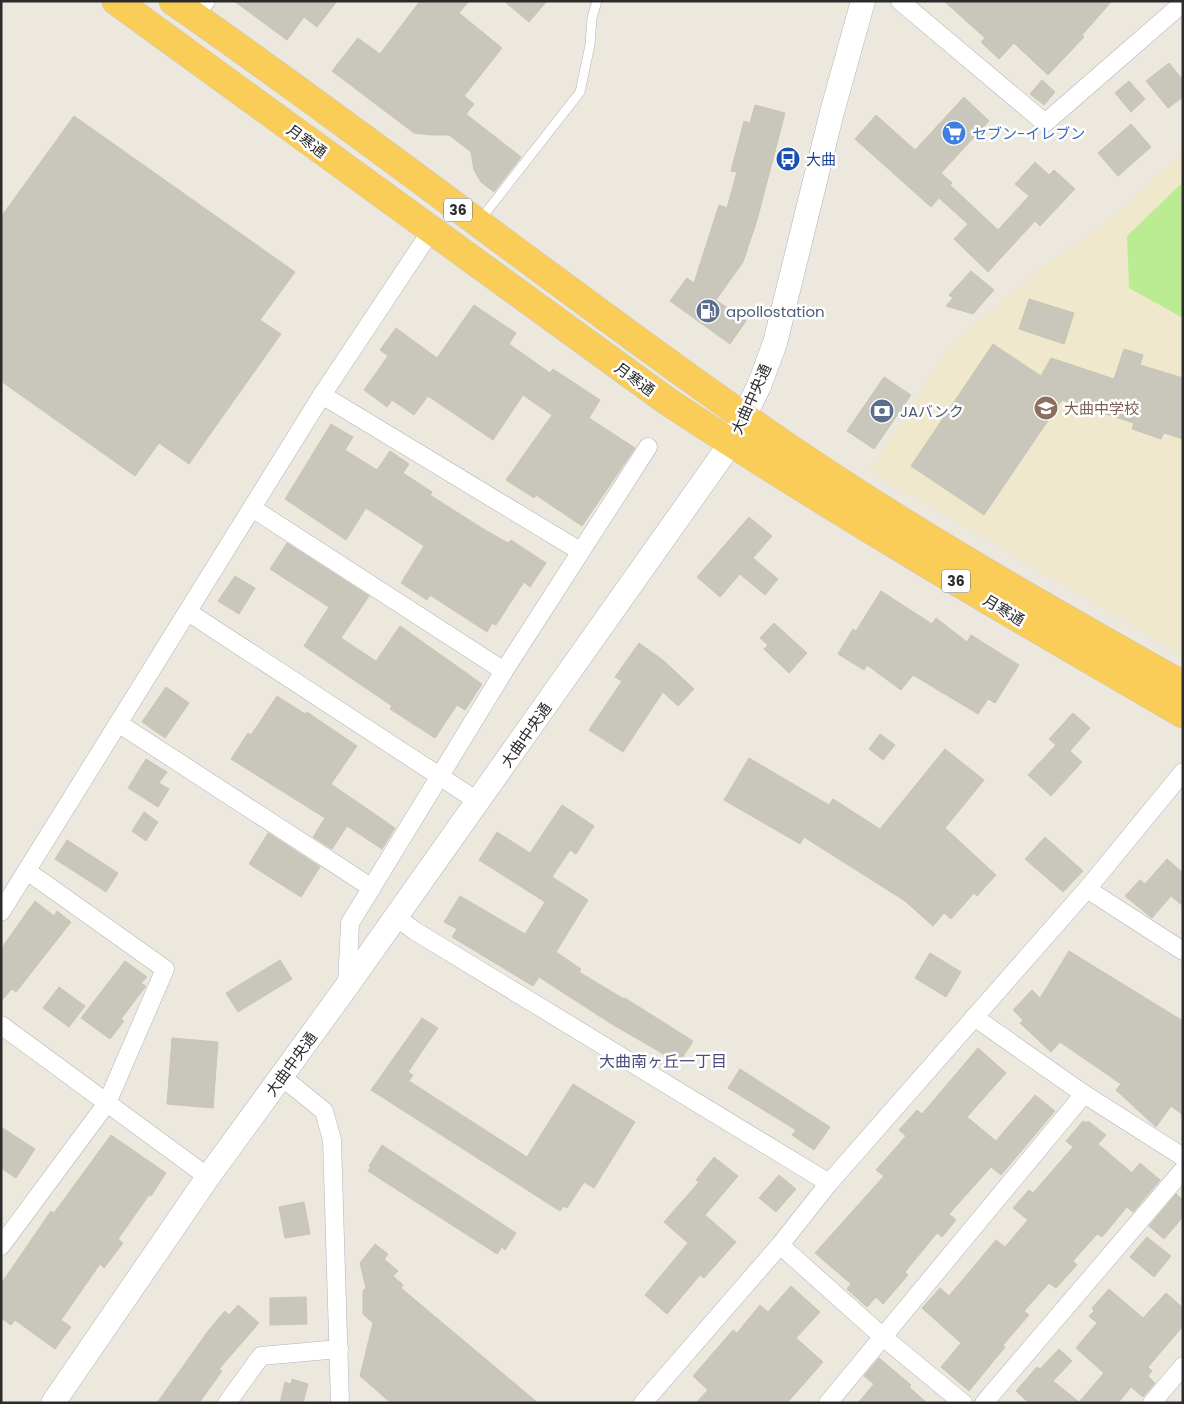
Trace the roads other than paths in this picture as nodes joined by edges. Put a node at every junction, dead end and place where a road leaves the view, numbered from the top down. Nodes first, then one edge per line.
1 (116, 1) edge
2 (598, 1) edge
3 (863, 1) edge
4 (900, 1) edge
5 (1183, 3) edge
6 (191, 6) edge
7 (478, 224) junction
8 (431, 232) junction
9 (322, 395) junction
10 (745, 418) junction
11 (731, 443) junction
12 (648, 447) dead end
13 (252, 508) junction
14 (580, 551) junction
15 (188, 612) junction
16 (504, 672) junction
17 (1183, 685) edge
18 (1183, 714) edge
19 (118, 723) junction
20 (1183, 772) edge
21 (440, 777) junction
22 (479, 802) junction
23 (27, 871) junction
24 (372, 888) junction
25 (1087, 889) junction
26 (1, 912) edge
27 (396, 917) junction
28 (1183, 951) edge
29 (347, 986) junction
30 (974, 1017) junction
31 (1, 1025) edge
32 (282, 1077) junction
33 (1084, 1094) junction
34 (107, 1103) junction
35 (1183, 1157) edge
36 (1183, 1170) edge
37 (208, 1177) junction
38 (830, 1183) junction
39 (780, 1245) junction
40 (1, 1246) edge
41 (883, 1337) junction
42 (339, 1349) junction
43 (1183, 1366) edge
44 (53, 1403) edge
45 (227, 1403) edge
46 (340, 1403) edge
47 (643, 1403) edge
48 (828, 1403) edge
49 (963, 1403) edge
50 (984, 1403) edge
51 (1152, 1403) edge

1 - 8 highway, 月寒通 / 36
2 - 7 lane
3 - 10 main road, 大曲中央通
4 - 5 street
6 - 7 highway, 月寒通 / 36
7 - 10 highway, 月寒通 / 36
8 - 9 street
8 - 11 highway, 月寒通 / 36
9 - 13 street
9 - 14 street
10 - 11 main road, 大曲中央通
10 - 17 highway, 月寒通 / 36
11 - 18 highway, 月寒通 / 36
11 - 22 main road, 大曲中央通
12 - 14 street
13 - 15 street
13 - 16 street
14 - 16 street
15 - 19 street
15 - 21 street
16 - 21 street
19 - 23 street
19 - 24 street
20 - 25 street
21 - 22 street
21 - 24 street
22 - 27 main road, 大曲中央通
23 - 26 street
23 - 34 street
24 - 29 street
25 - 28 street
25 - 30 street
27 - 29 main road, 大曲中央通
27 - 38 street
29 - 32 main road, 大曲中央通
30 - 33 street
30 - 38 street
31 - 34 street
32 - 37 main road, 大曲中央通
32 - 42 street
33 - 35 street
33 - 41 street
34 - 37 street
34 - 40 street
36 - 50 street
37 - 44 main road, 大曲中央通
38 - 39 street
39 - 41 street
39 - 47 street
41 - 48 street
41 - 49 street
42 - 45 street
42 - 46 street
43 - 51 street

